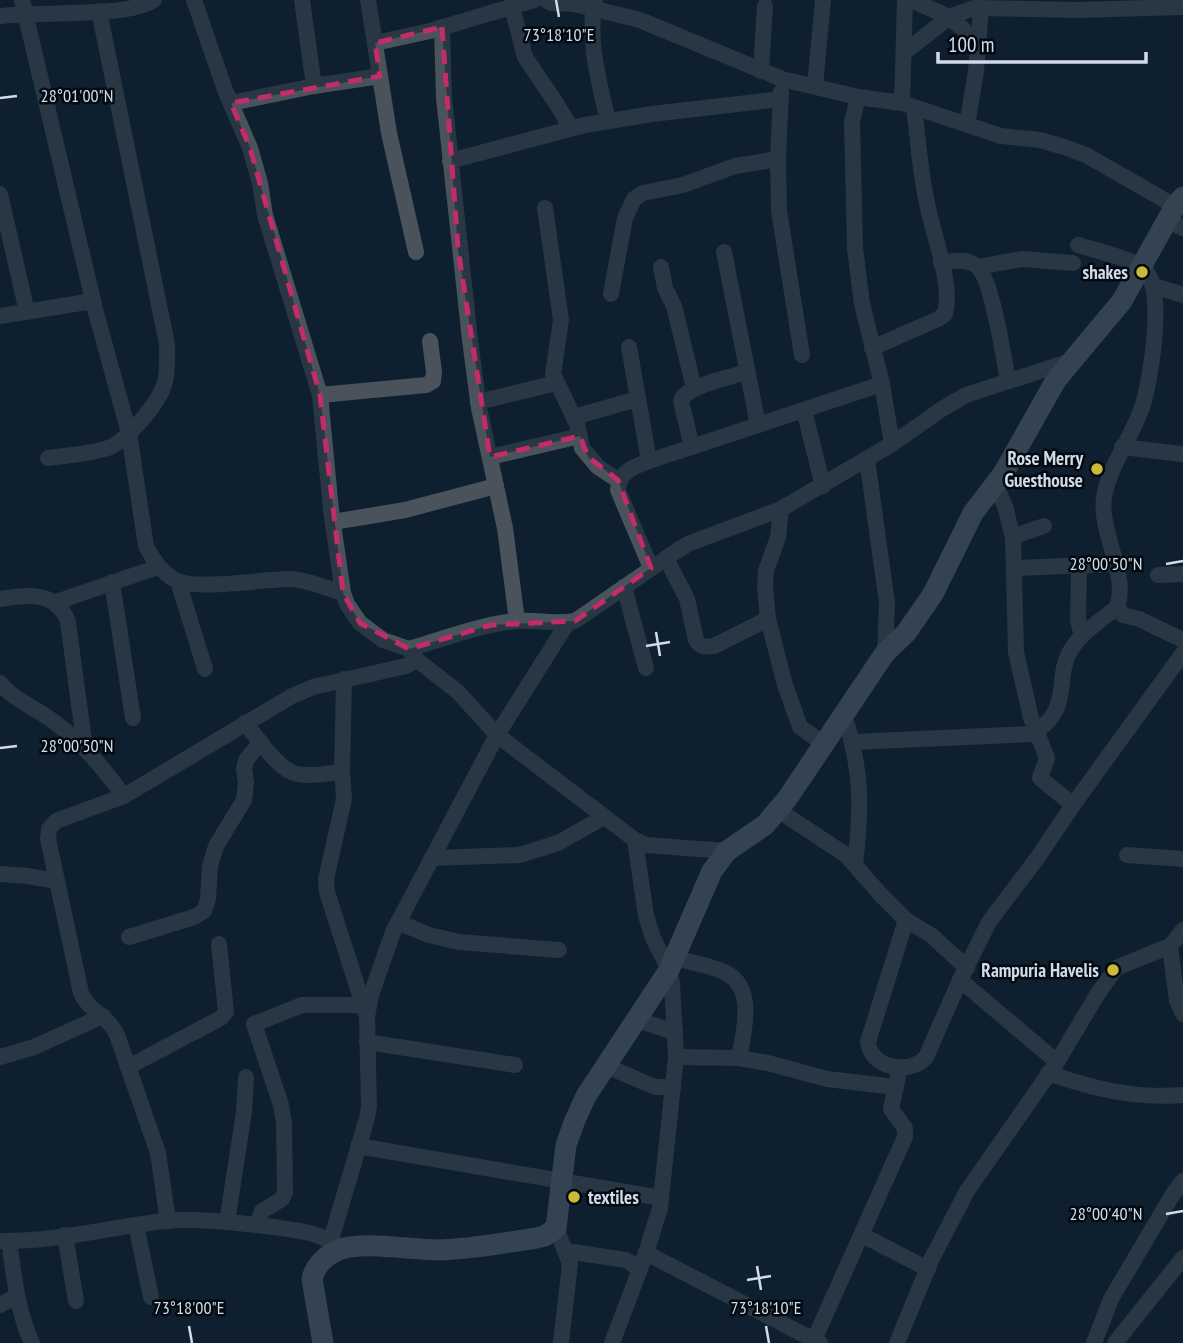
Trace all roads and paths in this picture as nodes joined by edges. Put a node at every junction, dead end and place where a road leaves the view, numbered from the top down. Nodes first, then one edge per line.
1 (154, 0) edge
2 (194, 0) edge
3 (302, 0) edge
4 (368, 0) edge
5 (534, 0) edge
6 (546, 0) edge
7 (823, 0) edge
8 (905, 0) edge
9 (911, 0) edge
10 (594, 4) edge
11 (23, 6) edge
12 (765, 6) dead end
13 (512, 7) junction
14 (1183, 7) edge
15 (981, 8) junction
16 (99, 11) junction
17 (0, 16) edge
18 (949, 17) junction
19 (442, 27) junction
20 (978, 42) junction
21 (375, 43) junction
22 (904, 53) junction
23 (761, 71) junction
24 (380, 76) junction
25 (782, 79) junction
26 (314, 86) junction
27 (815, 86) junction
28 (858, 97) junction
29 (781, 99) junction
30 (231, 103) junction
31 (908, 105) junction
32 (608, 121) junction
33 (967, 125) junction
34 (571, 128) junction
35 (778, 159) junction
36 (450, 161) junction
37 (0, 194) edge
38 (545, 208) dead end
39 (1177, 213) edge
40 (1079, 245) dead end
41 (416, 251) dead end
42 (724, 253) dead end
43 (941, 263) junction
44 (1073, 263) dead end
45 (1141, 266) junction
46 (661, 267) dead end
47 (978, 267) junction
48 (1154, 286) junction
49 (611, 293) dead end
50 (1183, 295) edge
51 (93, 301) junction
52 (27, 312) junction
53 (0, 316) edge
54 (430, 341) dead end
55 (629, 347) dead end
56 (872, 348) junction
57 (802, 355) dead end
58 (1071, 361) junction
59 (747, 373) junction
60 (1009, 381) junction
61 (556, 383) junction
62 (882, 384) junction
63 (694, 388) junction
64 (320, 395) junction
65 (637, 399) junction
66 (478, 402) junction
67 (804, 410) junction
68 (574, 417) junction
69 (758, 425) junction
70 (130, 433) junction
71 (580, 436) junction
72 (892, 444) junction
73 (692, 447) junction
74 (1122, 447) junction
75 (1183, 454) edge
76 (490, 457) junction
77 (48, 458) dead end
78 (867, 459) junction
79 (649, 461) junction
80 (618, 480) junction
81 (995, 484) junction
82 (496, 486) junction
83 (822, 486) junction
84 (781, 509) junction
85 (332, 522) junction
86 (1044, 526) dead end
87 (1013, 538) junction
88 (666, 558) junction
89 (1114, 564) junction
90 (1079, 565) junction
91 (158, 567) junction
92 (651, 568) junction
93 (1014, 568) junction
94 (1183, 573) edge
95 (1158, 575) dead end
96 (178, 581) junction
97 (112, 582) junction
98 (624, 587) junction
99 (342, 593) junction
100 (0, 599) edge
101 (55, 602) junction
102 (1117, 607) junction
103 (768, 619) junction
104 (517, 621) junction
105 (568, 622) junction
106 (1082, 636) junction
107 (1183, 640) edge
108 (885, 653) junction
109 (1183, 653) edge
110 (413, 655) junction
111 (205, 668) dead end
112 (646, 668) dead end
113 (344, 679) junction
114 (1, 685) edge
115 (844, 715) junction
116 (133, 718) dead end
117 (245, 723) junction
118 (1037, 731) junction
119 (497, 735) junction
120 (261, 742) junction
121 (853, 742) junction
122 (824, 744) junction
123 (85, 749) junction
124 (342, 772) junction
125 (124, 796) junction
126 (1073, 805) junction
127 (778, 810) junction
128 (604, 817) junction
129 (635, 840) junction
130 (727, 851) junction
131 (1127, 855) dead end
132 (432, 858) junction
133 (1183, 859) edge
134 (855, 864) junction
135 (0, 874) edge
136 (57, 881) junction
137 (906, 920) junction
138 (398, 922) junction
139 (1183, 930) edge
140 (129, 937) dead end
141 (219, 944) dead end
142 (1170, 946) junction
143 (559, 950) dead end
144 (671, 964) junction
145 (964, 974) junction
146 (365, 1011) junction
147 (1183, 1013) edge
148 (103, 1016) junction
149 (637, 1020) junction
150 (675, 1031) junction
151 (367, 1042) junction
152 (0, 1057) edge
153 (676, 1057) junction
154 (739, 1058) junction
155 (515, 1065) dead end
156 (606, 1066) junction
157 (128, 1067) junction
158 (900, 1067) junction
159 (1053, 1067) junction
160 (246, 1077) dead end
161 (673, 1087) junction
162 (896, 1087) junction
163 (1183, 1095) edge
164 (359, 1146) junction
165 (562, 1180) junction
166 (1183, 1181) edge
167 (661, 1198) junction
168 (168, 1221) junction
169 (227, 1223) junction
170 (136, 1225) junction
171 (257, 1225) junction
172 (556, 1228) junction
173 (65, 1235) junction
174 (862, 1235) junction
175 (4, 1241) edge
176 (335, 1245) junction
177 (566, 1251) junction
178 (646, 1253) junction
179 (1183, 1258) edge
180 (640, 1269) junction
181 (928, 1269) junction
182 (17, 1296) junction
183 (151, 1297) dead end
184 (76, 1301) dead end
185 (0, 1305) edge
186 (817, 1341) edge
187 (32, 1343) edge
188 (323, 1343) edge
189 (561, 1343) edge
190 (612, 1343) edge
191 (897, 1343) edge
192 (1094, 1343) edge
193 (1115, 1343) edge

1 - 16 street
2 - 30 street
3 - 26 street
4 - 21 street
5 - 13 street
6 - 10 street
7 - 27 street
8 - 22 street
9 - 18 street
10 - 23 street
10 - 32 street
11 - 16 street
11 - 17 street
11 - 51 street
12 - 23 street
13 - 19 street
13 - 34 street
14 - 15 street
15 - 18 street
15 - 20 street
16 - 70 street
18 - 20 street
18 - 22 street
19 - 21 street
19 - 36 street
20 - 33 street
21 - 24 street
22 - 31 street
23 - 25 street
24 - 26 street
24 - 41 street
25 - 27 street
25 - 29 street
26 - 30 street
27 - 28 street
28 - 31 street
28 - 56 street
29 - 32 street
29 - 35 street
30 - 64 street
31 - 33 street
31 - 43 street
32 - 34 street
33 - 39 street
34 - 36 street
35 - 49 street
35 - 57 street
36 - 66 street
37 - 52 street
38 - 61 street
39 - 45 street
40 - 45 street
42 - 59 street
43 - 47 street
43 - 56 street
44 - 47 street
45 - 48 street
45 - 58 street
46 - 63 street
47 - 60 street
48 - 50 street
48 - 74 street
51 - 52 street
51 - 70 street
52 - 53 street
54 - 64 street
55 - 65 street
56 - 62 street
58 - 60 street
58 - 81 street
59 - 63 street
59 - 69 street
60 - 72 street
61 - 66 street
61 - 68 street
62 - 67 street
62 - 72 street
63 - 73 street
64 - 85 street
65 - 68 street
65 - 79 street
66 - 76 street
67 - 69 street
67 - 83 street
68 - 71 street
69 - 73 street
70 - 77 street
70 - 91 street
71 - 76 street
71 - 80 street
72 - 78 street
73 - 79 street
74 - 75 street
74 - 89 street
76 - 82 street
78 - 83 street
78 - 108 street
79 - 80 street
80 - 92 street
81 - 87 street
81 - 108 street
82 - 85 street
82 - 104 street
83 - 84 street
84 - 88 street
84 - 103 street
85 - 99 street
86 - 87 street
87 - 93 street
88 - 92 street
88 - 103 street
89 - 90 street
89 - 102 street
90 - 93 street
90 - 106 street
91 - 96 street
91 - 97 street
92 - 98 street
93 - 118 street
94 - 95 street
96 - 99 street
96 - 111 street
97 - 101 street
97 - 116 street
98 - 105 street
98 - 112 street
99 - 110 street
100 - 101 street
101 - 123 street
102 - 106 street
102 - 107 street
103 - 122 street
104 - 105 street
104 - 110 street
105 - 119 street
106 - 118 street
108 - 115 street
109 - 126 street
110 - 113 street
110 - 119 street
113 - 117 street
113 - 124 street
114 - 123 street
115 - 121 street
115 - 122 street
117 - 120 street
117 - 125 street
118 - 121 street
118 - 126 street
119 - 128 street
119 - 132 street
120 - 124 street
120 - 140 street
121 - 134 street
122 - 127 street
123 - 125 street
124 - 146 street
125 - 136 street
126 - 145 street
127 - 130 street
127 - 134 street
128 - 129 street
128 - 132 street
129 - 130 street
129 - 144 street
130 - 144 street
131 - 133 street
132 - 138 street
134 - 137 street
135 - 136 street
136 - 148 street
137 - 145 street
137 - 158 street
138 - 143 street
138 - 146 street
139 - 142 street
141 - 157 street
142 - 147 street
142 - 159 street
144 - 149 street
144 - 150 street
144 - 154 street
145 - 158 street
145 - 159 street
146 - 151 street
146 - 171 street
148 - 152 street
148 - 157 street
149 - 150 street
149 - 156 street
150 - 153 street
151 - 155 street
151 - 164 street
153 - 154 street
153 - 161 street
154 - 162 street
156 - 161 street
156 - 165 street
157 - 168 street
158 - 162 street
159 - 163 street
159 - 181 street
160 - 169 street
161 - 167 street
162 - 174 street
164 - 165 street
164 - 176 street
165 - 167 street
165 - 172 street
166 - 192 street
167 - 178 street
168 - 169 street
168 - 170 street
169 - 171 street
170 - 173 street
170 - 183 street
171 - 176 street
172 - 176 street
172 - 177 street
173 - 175 street
173 - 184 street
174 - 181 street
174 - 186 street
175 - 182 street
176 - 188 street
177 - 180 street
177 - 189 street
178 - 180 street
178 - 186 street
179 - 193 street
180 - 190 street
181 - 191 street
182 - 185 street
182 - 187 street

